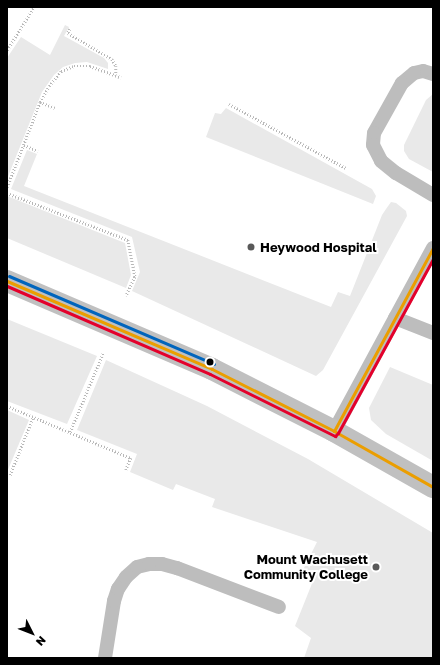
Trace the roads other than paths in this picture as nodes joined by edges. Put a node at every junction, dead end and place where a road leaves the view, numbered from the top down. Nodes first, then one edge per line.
1 (433, 74) edge
2 (433, 195) edge
3 (433, 248) edge
4 (7, 281) edge
5 (395, 318) junction
6 (433, 333) edge
7 (334, 431) junction
8 (433, 487) edge
9 (279, 607) dead end
10 (105, 658) edge

1 - 2 lane
3 - 5 lane
4 - 7 street
5 - 6 lane
5 - 7 lane
7 - 8 street
9 - 10 lane

